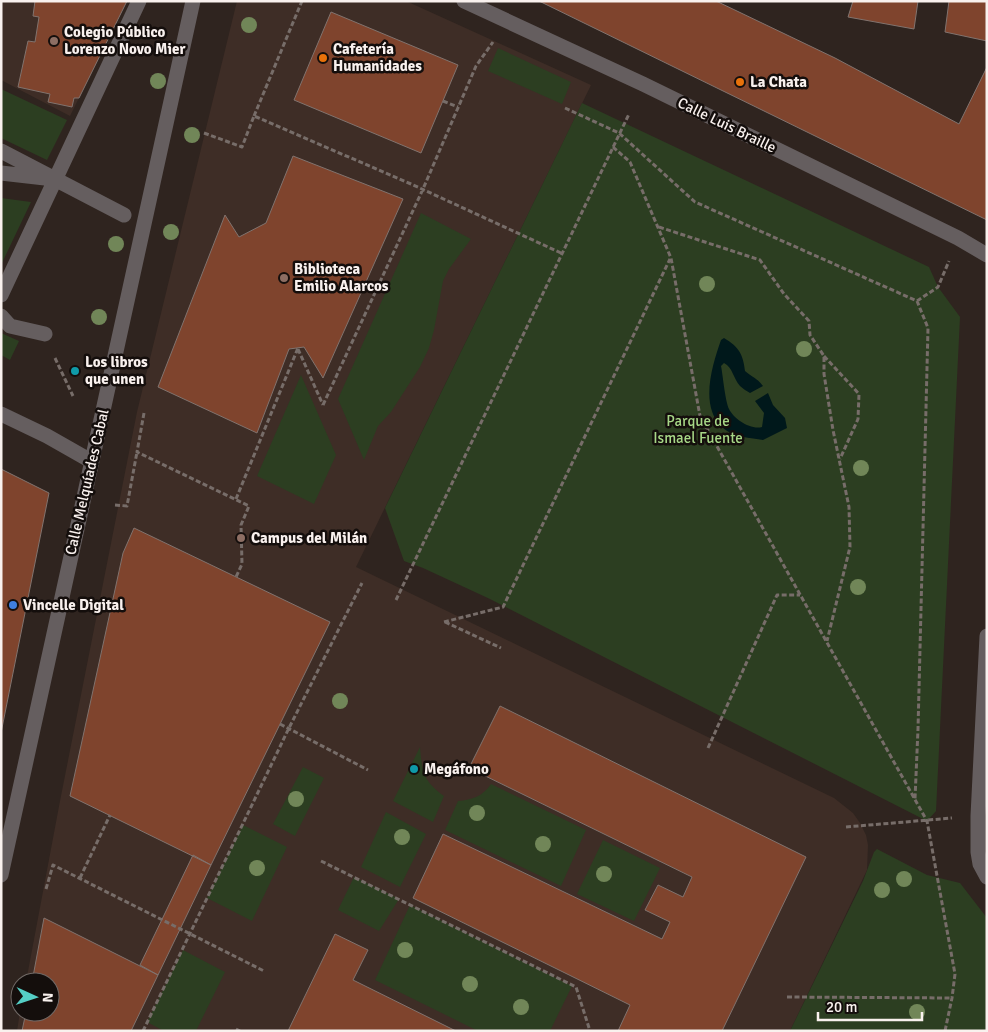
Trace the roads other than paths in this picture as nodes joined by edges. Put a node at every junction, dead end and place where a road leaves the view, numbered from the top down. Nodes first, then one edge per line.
1 (139, 1) edge
2 (193, 1) edge
3 (464, 1) edge
4 (1, 151) edge
5 (1, 172) edge
6 (56, 179) junction
7 (124, 215) dead end
8 (987, 255) edge
9 (1, 295) edge
10 (1, 316) edge
11 (44, 334) road end
12 (1, 414) edge
13 (91, 461) junction
14 (987, 636) edge
15 (4, 841) edge
16 (1, 876) edge
17 (987, 877) edge

1 - 6 street
2 - 13 street, Calle Melquíades Cabal
3 - 8 street, Calle Luis Braille
4 - 6 street
5 - 6 street
6 - 7 street
6 - 9 street
10 - 11 street
12 - 13 street
13 - 15 street, Calle Melquíades Cabal
14 - 17 street
15 - 16 street, Calle Melquíades Cabal

